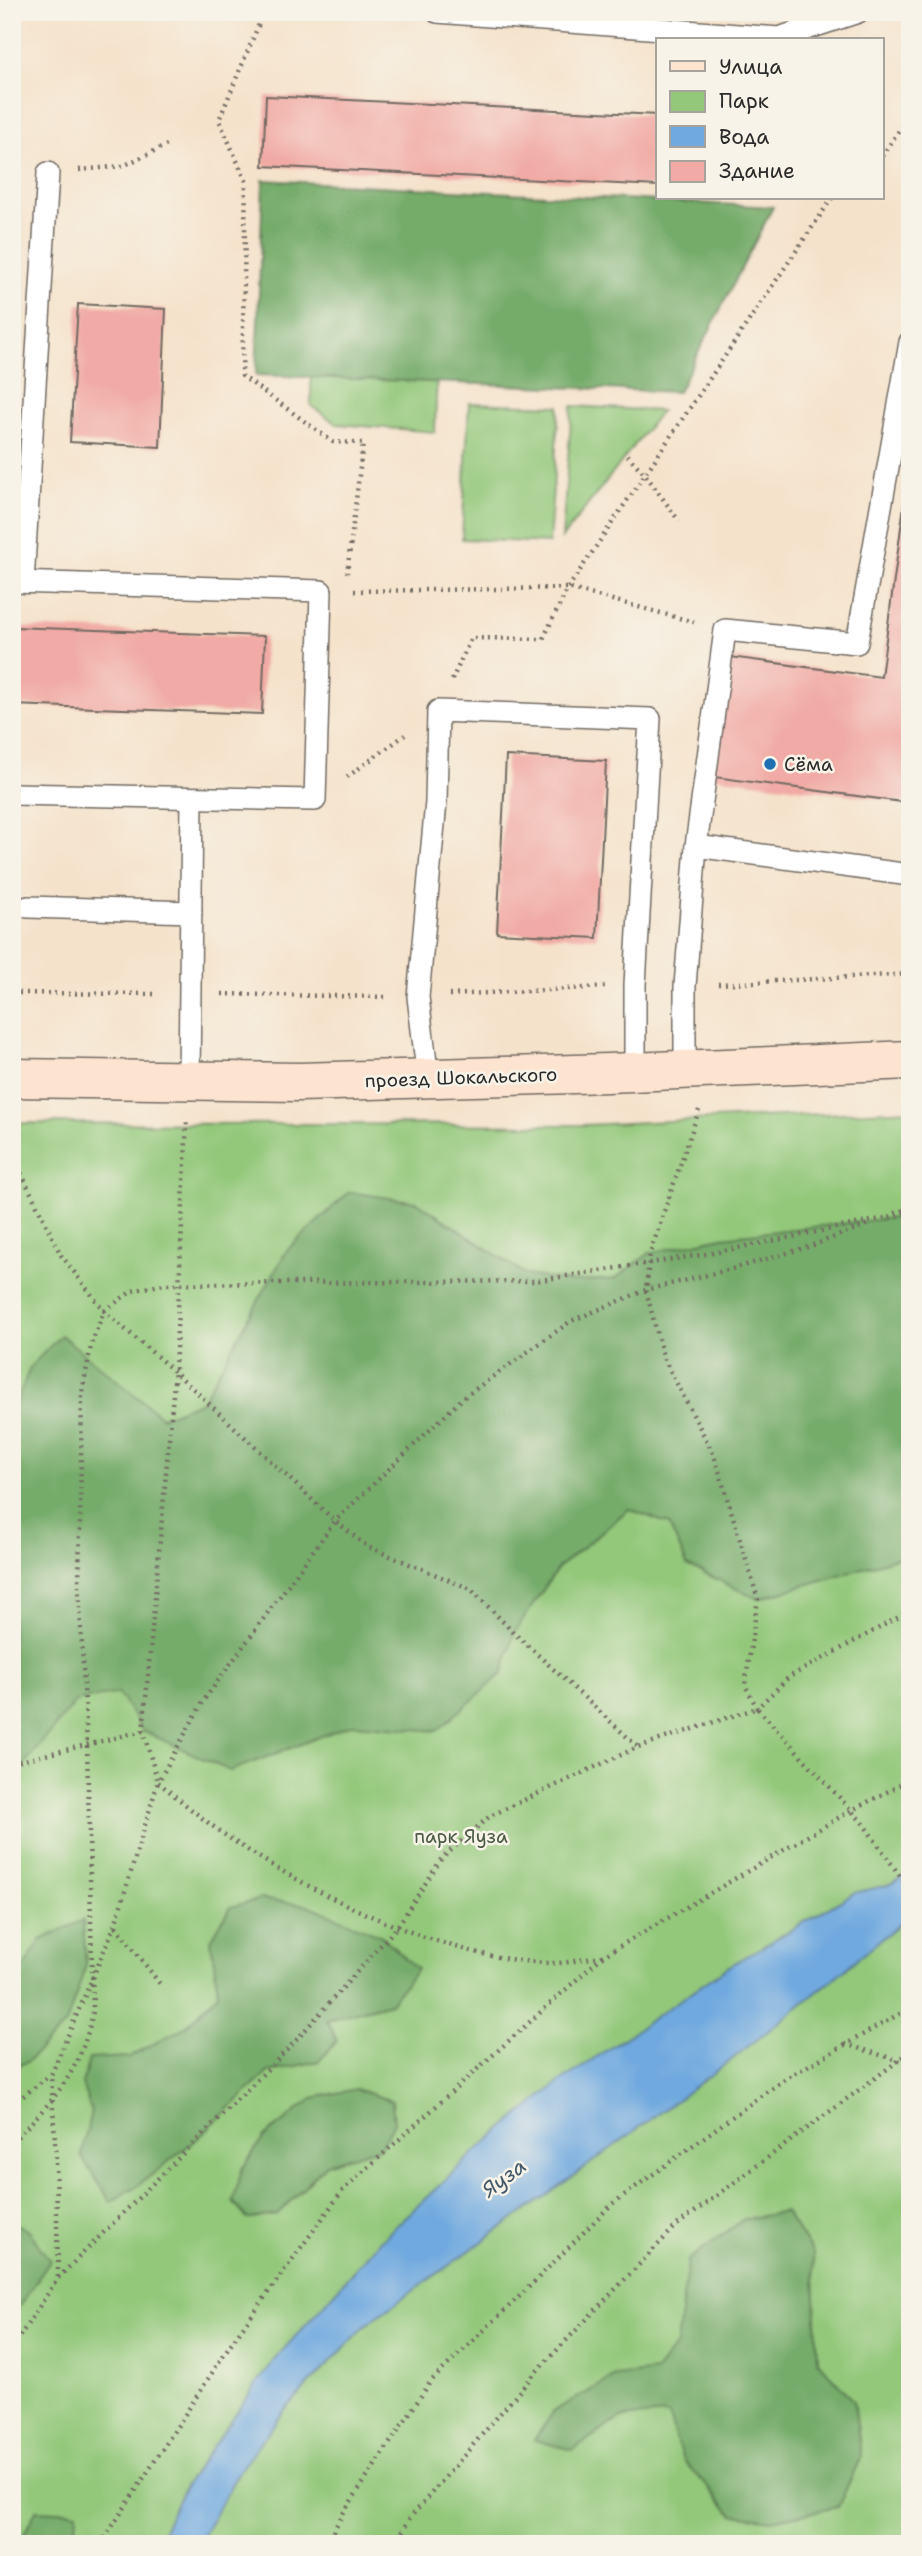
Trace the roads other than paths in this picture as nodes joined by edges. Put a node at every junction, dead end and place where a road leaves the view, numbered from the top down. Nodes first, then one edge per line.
1 (437, 12) edge
2 (859, 12) edge
3 (48, 173) road end
4 (910, 342) edge
5 (17, 582) edge
6 (12, 794) edge
7 (192, 799) junction
8 (696, 846) junction
9 (910, 875) edge
10 (28, 907) dead end
11 (191, 912) junction
12 (910, 1060) edge
13 (685, 1070) junction
14 (635, 1072) junction
15 (12, 1078) edge
16 (428, 1079) junction
17 (188, 1098) junction

1 - 2 lane
3 - 5 lane
4 - 8 lane
5 - 7 lane
6 - 7 lane
7 - 11 lane
8 - 9 lane
8 - 13 lane
10 - 11 lane
11 - 17 lane
12 - 13 street, проезд Шокальского
13 - 14 street, проезд Шокальского
14 - 16 street, проезд Шокальского
14 - 16 lane
15 - 17 street, проезд Шокальского
16 - 17 street, проезд Шокальского

